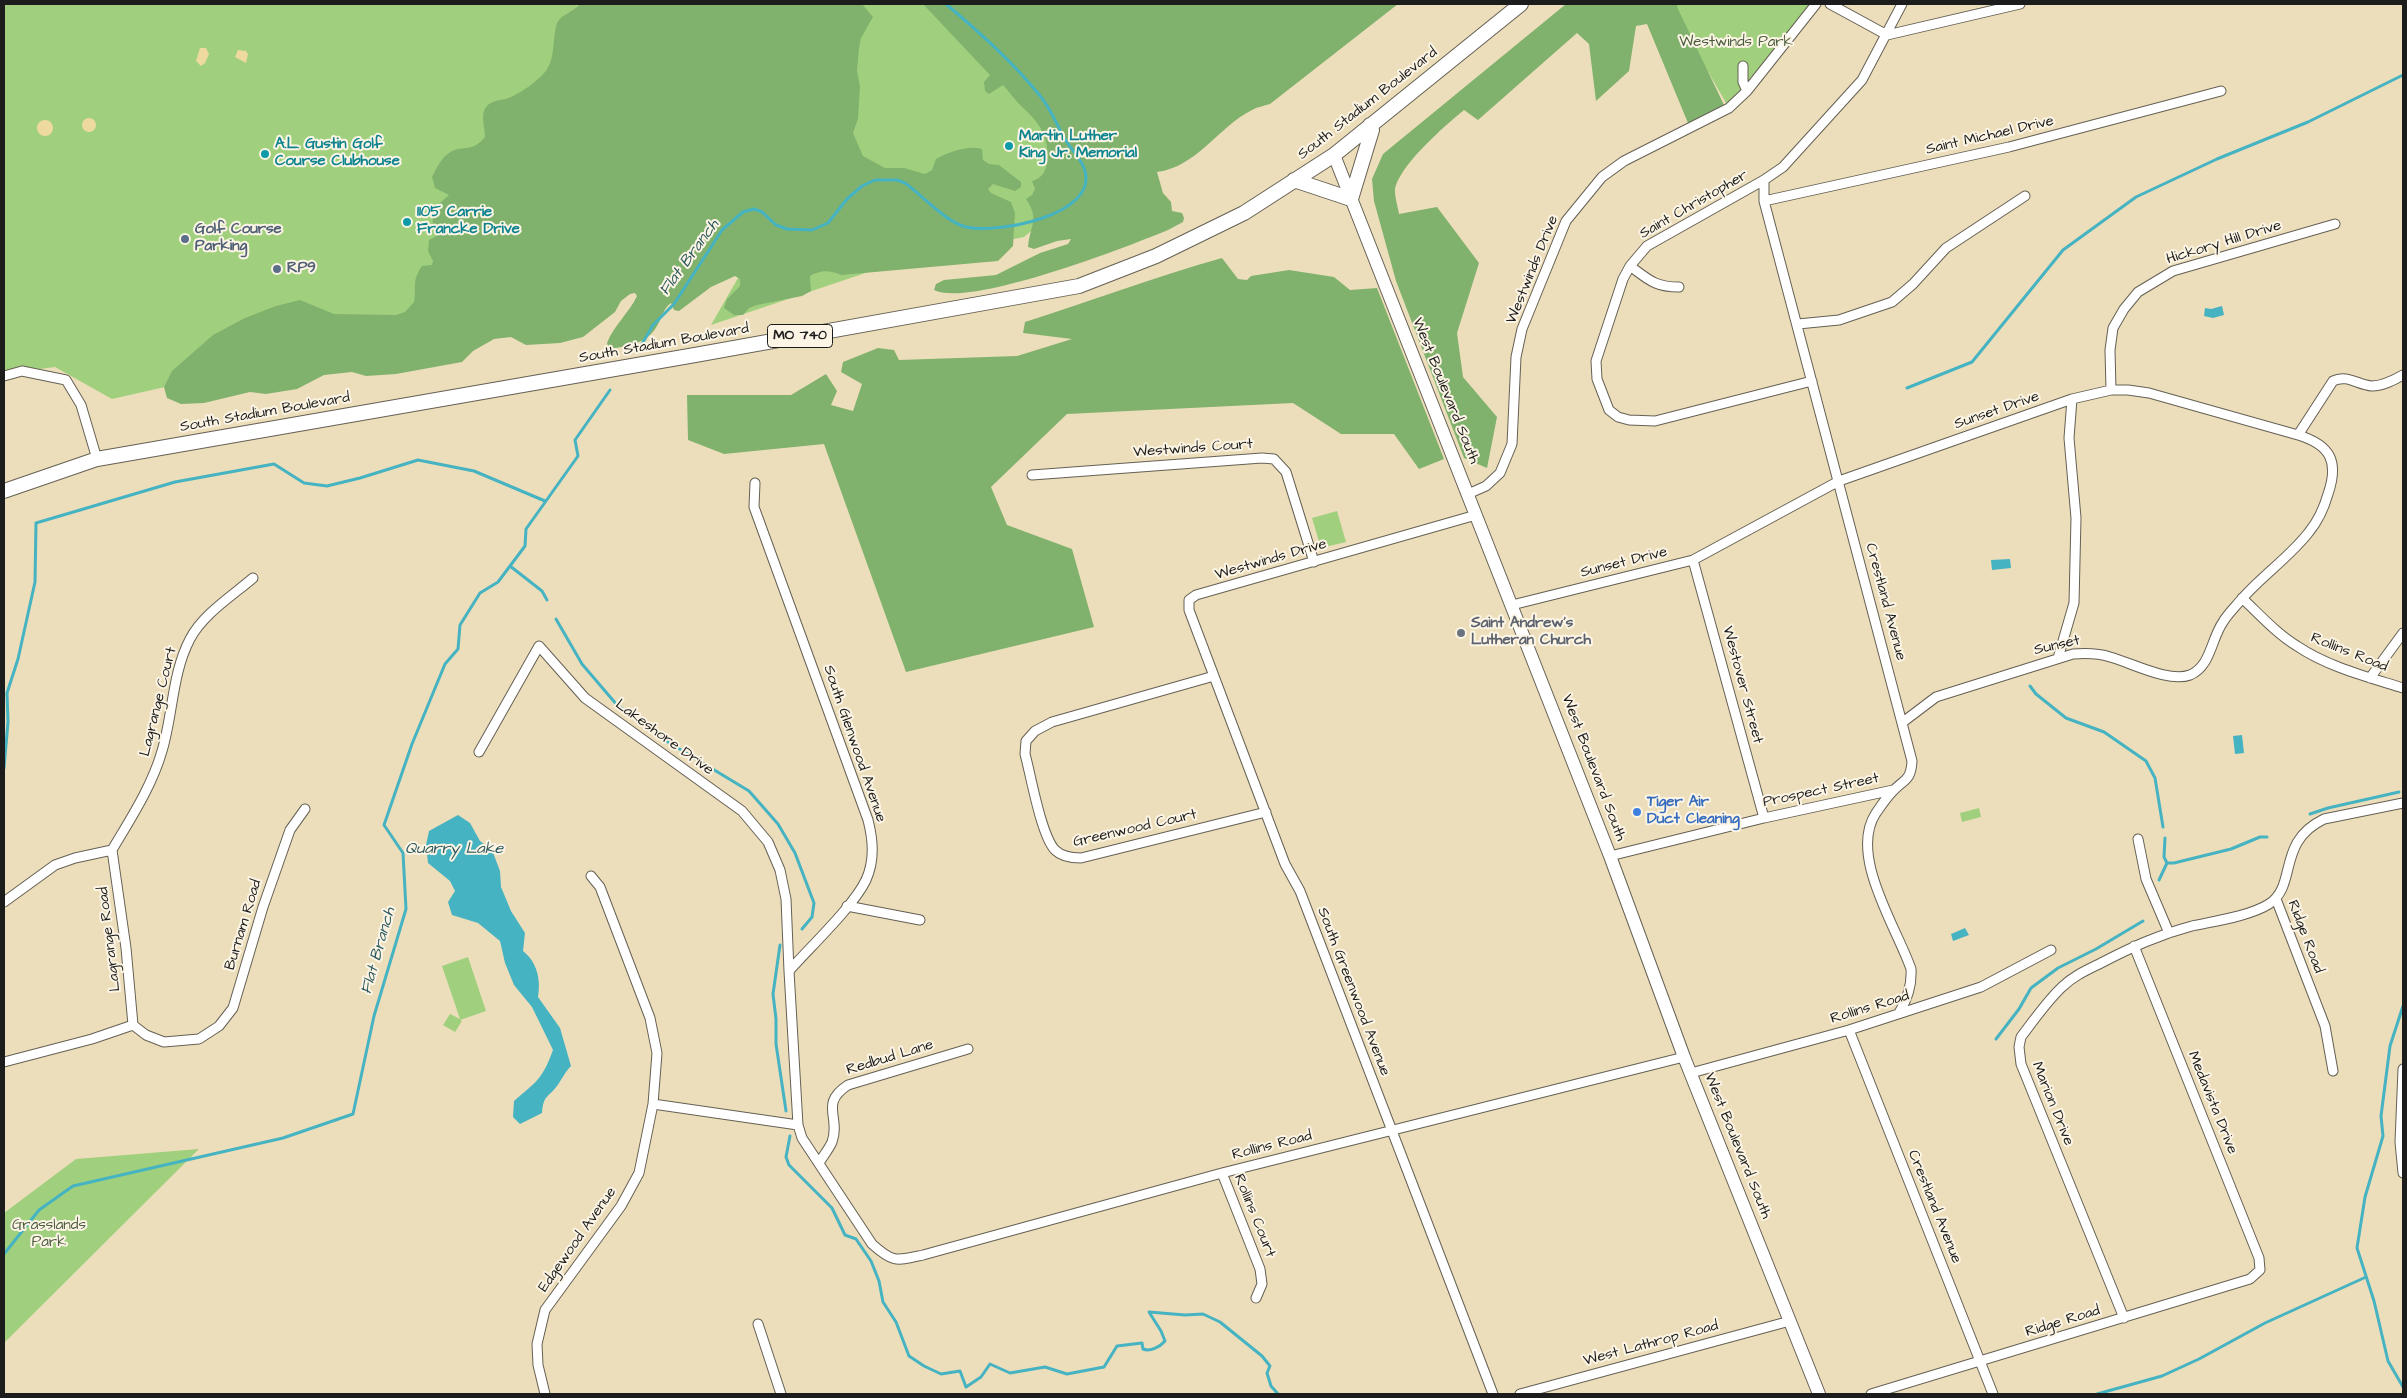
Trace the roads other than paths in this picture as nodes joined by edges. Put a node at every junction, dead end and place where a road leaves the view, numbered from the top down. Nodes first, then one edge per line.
1 (1521, 4) edge
2 (1816, 4) edge
3 (1830, 4) edge
4 (1902, 4) edge
5 (2020, 4) edge
6 (1888, 34) junction
7 (1743, 66) dead end
8 (1748, 91) junction
9 (2220, 91) dead end
10 (1370, 125) junction
11 (1334, 155) junction
12 (1294, 180) junction
13 (1764, 180) junction
14 (2025, 196) dead end
15 (1351, 198) junction
16 (1764, 201) junction
17 (2335, 224) dead end
18 (1630, 266) junction
19 (1679, 288) dead end
20 (1798, 324) junction
21 (2403, 375) edge
22 (4, 376) edge
23 (1812, 381) junction
24 (2110, 390) junction
25 (2072, 400) junction
26 (2298, 435) junction
27 (97, 458) junction
28 (1032, 475) dead end
29 (1839, 481) junction
30 (755, 482) dead end
31 (4, 491) edge
32 (1468, 494) junction
33 (1476, 515) junction
34 (1693, 560) junction
35 (1314, 562) junction
36 (253, 578) dead end
37 (2242, 598) junction
38 (1189, 600) joint
39 (1512, 605) junction
40 (2403, 633) edge
41 (2058, 658) junction
42 (1214, 676) junction
43 (2370, 678) junction
44 (2403, 688) edge
45 (1903, 722) junction
46 (478, 752) dead end
47 (1893, 790) junction
48 (2403, 803) edge
49 (305, 809) dead end
50 (1266, 812) junction
51 (1764, 818) junction
52 (2138, 839) dead end
53 (112, 850) junction
54 (1610, 856) junction
55 (591, 876) dead end
56 (2276, 899) junction
57 (4, 902) edge
58 (846, 906) junction
59 (920, 920) dead end
60 (2169, 933) junction
61 (2134, 946) junction
62 (2051, 950) dead end
63 (789, 971) junction
64 (1899, 1013) junction
65 (133, 1025) junction
66 (1849, 1030) junction
67 (968, 1049) dead end
68 (1684, 1057) junction
69 (4, 1062) edge
70 (2403, 1069) edge
71 (2333, 1071) dead end
72 (1691, 1073) junction
73 (654, 1104) junction
74 (798, 1125) junction
75 (1391, 1131) junction
76 (819, 1163) junction
77 (1222, 1173) junction
78 (2403, 1173) edge
79 (2260, 1270) joint
80 (1256, 1298) dead end
81 (2124, 1318) junction
82 (1790, 1321) junction
83 (758, 1324) dead end
84 (1980, 1362) junction
85 (545, 1394) edge
86 (781, 1394) edge
87 (1493, 1394) edge
88 (1520, 1394) edge
89 (1819, 1394) edge
90 (1871, 1394) edge
91 (1992, 1394) edge

1 - 10 main road, South Stadium Boulevard / MO 740
2 - 8 street, Westwinds Drive
3 - 6 street
4 - 6 street, Saint Christopher
5 - 6 street
6 - 13 street, Saint Christopher
7 - 8 street
8 - 32 street, Westwinds Drive
9 - 16 street, Saint Michael Drive
10 - 11 main road, South Stadium Boulevard / MO 740
10 - 15 main road
11 - 12 main road, South Stadium Boulevard / MO 740
11 - 15 main road, West Boulevard South
12 - 15 main road
12 - 27 main road, South Stadium Boulevard / MO 740
13 - 16 street, Crestland Avenue
13 - 18 street, Saint Christopher
14 - 20 street
15 - 32 main road, West Boulevard South
16 - 20 street, Crestland Avenue
17 - 24 street, Hickory Hill Drive
18 - 19 street
18 - 23 street, Saint Christopher
20 - 23 street, Crestland Avenue
21 - 26 street
22 - 27 street
23 - 29 street, Crestland Avenue
24 - 25 street, Sunset Drive
24 - 26 street, Sunset Drive
25 - 29 street, Sunset Drive
25 - 41 street
26 - 37 street, Sunset Drive
27 - 31 main road, South Stadium Boulevard / MO 740
28 - 35 street, Westwinds Court
29 - 34 street, Sunset Drive
29 - 45 street, Crestland Avenue
30 - 58 street, South Glenwood Avenue
32 - 33 main road, West Boulevard South
33 - 35 street, Westwinds Drive
33 - 39 main road, West Boulevard South
34 - 39 street, Sunset Drive
34 - 51 street, Westover Street
35 - 38 street, Westwinds Drive
36 - 53 street, Lagrange Court
37 - 41 street, Sunset
37 - 43 street, Rollins Road
38 - 42 street, South Greenwood Avenue
39 - 54 main road, West Boulevard South
40 - 43 street
41 - 45 street, Sunset
42 - 50 street, South Greenwood Avenue
42 - 50 street, Greenwood Court
43 - 44 street, Rollins Road
45 - 47 street, Crestland Avenue
46 - 63 street, Lakeshore Drive
47 - 51 street, Prospect Street
47 - 64 street, Crestland Avenue
48 - 56 street, Ridge Road
49 - 65 street, Burnam Road
50 - 75 street, South Greenwood Avenue
51 - 54 street, Prospect Street
52 - 60 street
53 - 57 street
53 - 65 street, Lagrange Road
54 - 68 main road, West Boulevard South
55 - 73 street, Edgewood Avenue
56 - 60 street
56 - 71 street, Ridge Road
58 - 59 street
58 - 63 street, South Glenwood Avenue
60 - 61 street
61 - 79 street, Medavista Drive
61 - 81 street, Marion Drive
62 - 64 street, Rollins Road
63 - 74 street
64 - 66 street, Rollins Road
65 - 69 street
66 - 72 street, Rollins Road
66 - 84 street, Crestland Avenue
67 - 76 street, Redbud Lane
68 - 72 main road, West Boulevard South
68 - 75 street, Rollins Road
70 - 78 street
72 - 82 main road, West Boulevard South
73 - 74 street
73 - 85 street, Edgewood Avenue
74 - 76 street
75 - 77 street, Rollins Road
75 - 87 street, South Greenwood Avenue
76 - 77 street, Rollins Road
77 - 80 street, Rollins Court
79 - 81 street, Ridge Road
81 - 84 street, Ridge Road
82 - 88 street, West Lathrop Road
82 - 89 main road, West Boulevard South
83 - 86 street
84 - 90 street, Ridge Road
84 - 91 street, Crestland Avenue

